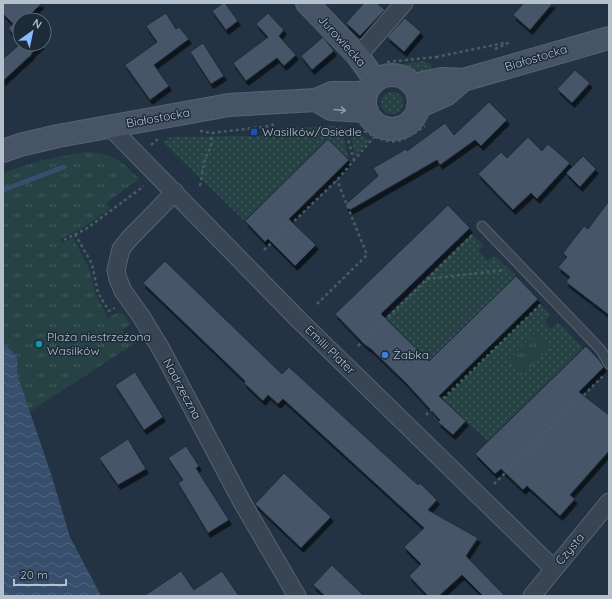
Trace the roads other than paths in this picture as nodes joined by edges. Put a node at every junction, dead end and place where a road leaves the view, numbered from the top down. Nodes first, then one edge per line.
1 (307, 3) edge
2 (404, 3) edge
3 (609, 38) edge
4 (358, 56) junction
5 (464, 80) junction
6 (413, 85) junction
7 (367, 103) junction
8 (423, 115) junction
9 (110, 127) junction
10 (3, 151) edge
11 (174, 192) junction
12 (482, 226) road end
13 (609, 364) edge
14 (609, 502) edge
15 (554, 569) junction
16 (297, 596) edge
17 (532, 596) edge

1 - 4 main road, Jurowiecka
2 - 4 street
3 - 5 main road, Białostocka
4 - 7 main road, Jurowiecka
5 - 6 main road, Białostocka
5 - 8 main road, Białostocka
6 - 7 main road
6 - 8 main road
7 - 8 main road
7 - 9 main road, Białostocka
9 - 10 main road, Białostocka
9 - 11 street, Emilii Plater
11 - 15 street, Emilii Plater
11 - 16 street, Nadrzeczna
12 - 13 lane
14 - 15 street, Czysta
15 - 17 street, Czysta

